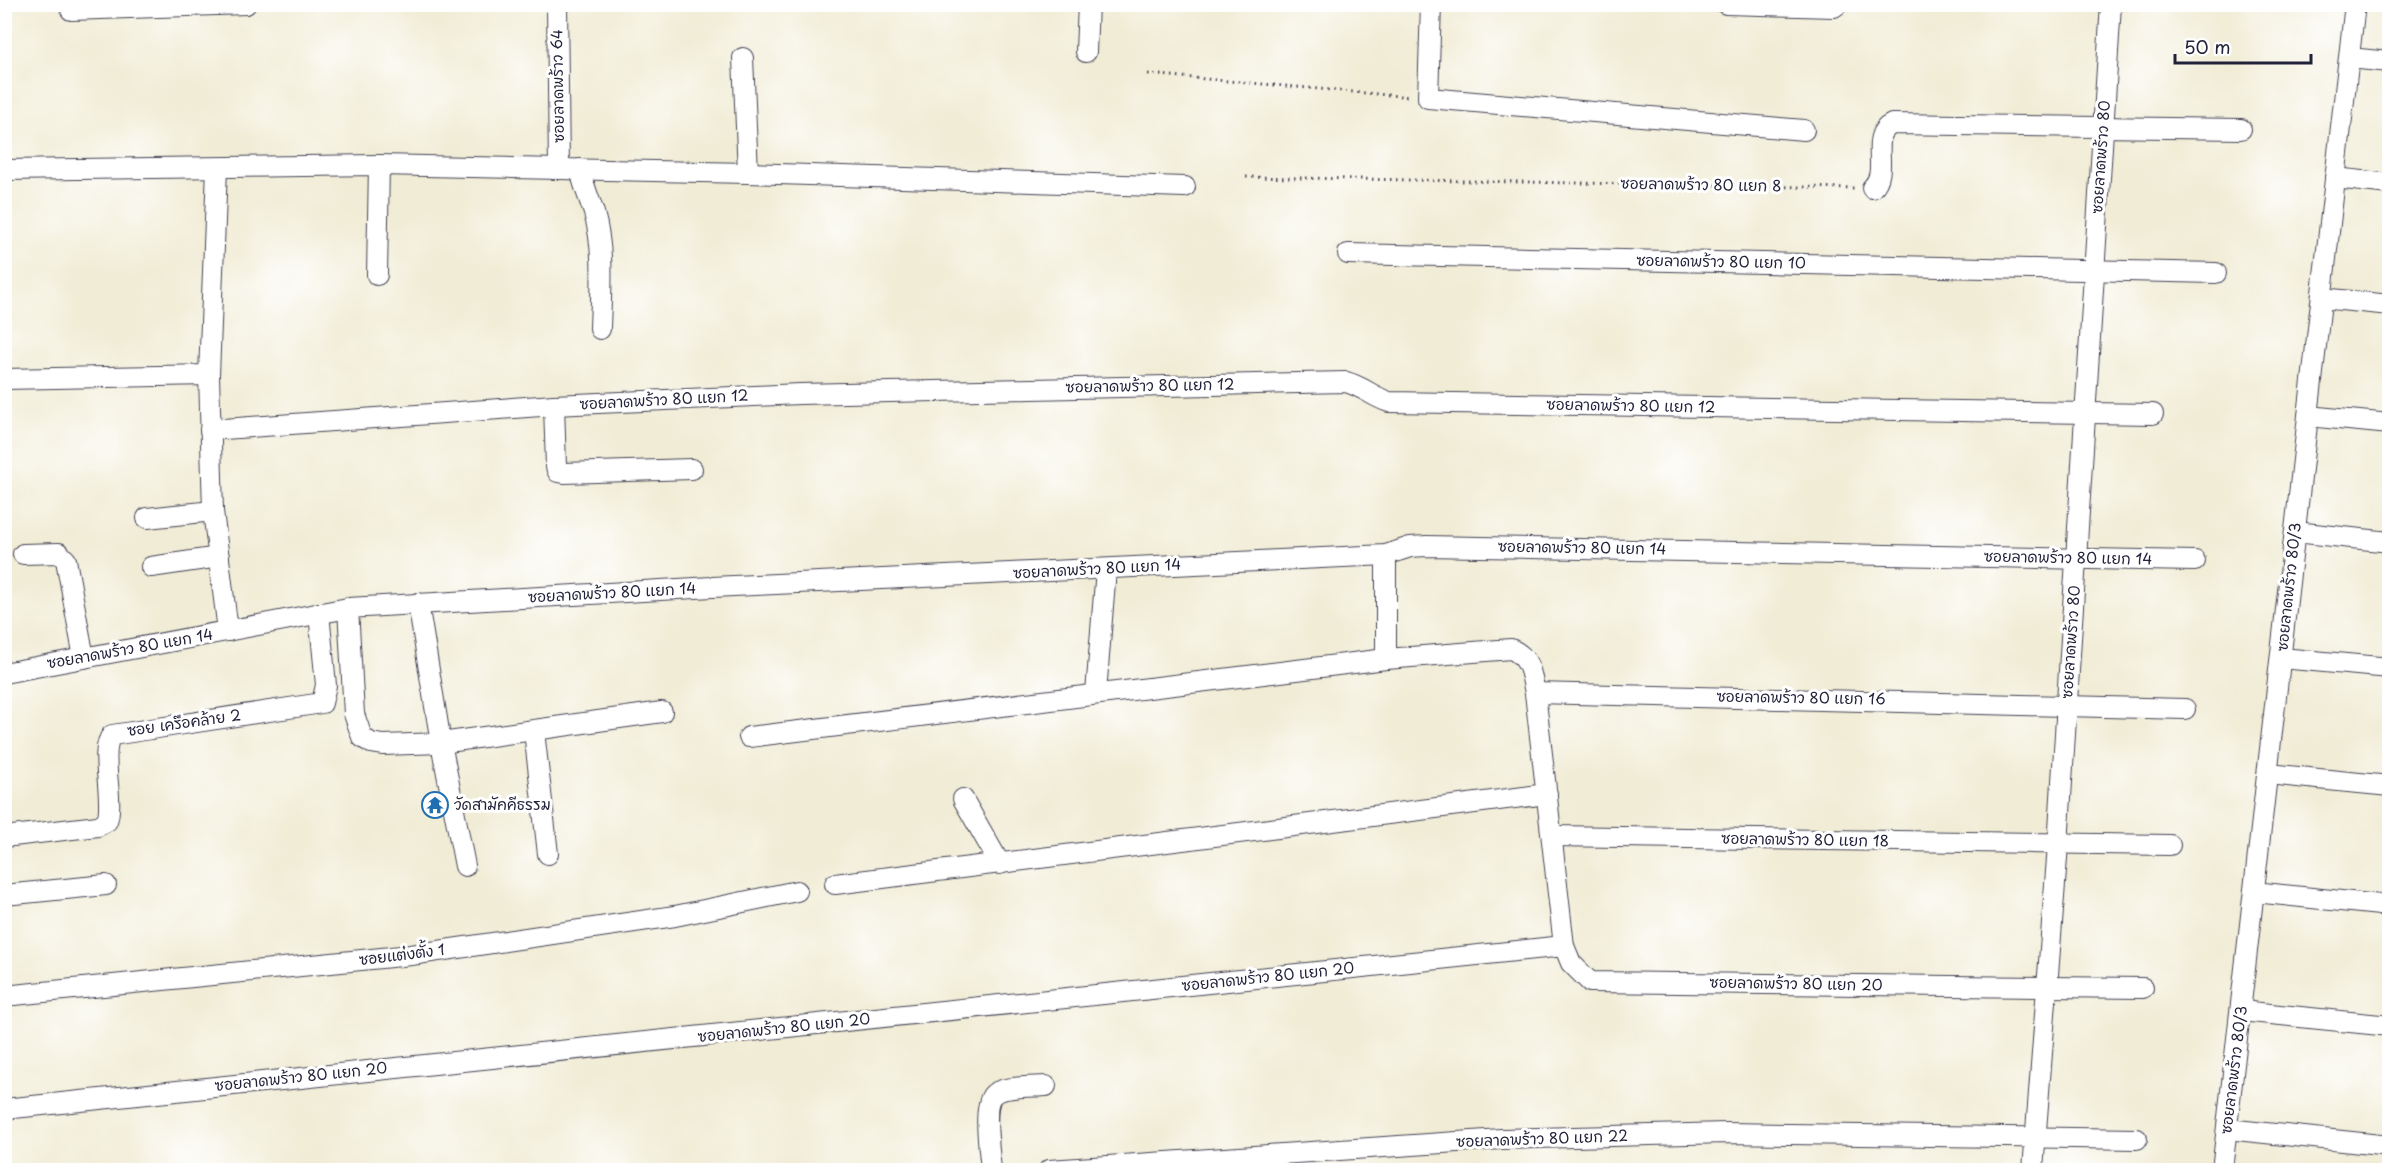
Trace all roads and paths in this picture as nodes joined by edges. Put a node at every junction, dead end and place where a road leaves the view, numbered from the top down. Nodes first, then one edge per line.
1 (246, 4) edge
2 (557, 4) edge
3 (1088, 4) edge
4 (1431, 4) edge
5 (1726, 4) edge
6 (1838, 4) edge
7 (2111, 4) edge
8 (2355, 4) edge
9 (71, 7) edge
10 (1086, 52) dead end
11 (743, 58) dead end
12 (2349, 58) junction
13 (2390, 62) edge
14 (1148, 74) dead end
15 (1428, 98) junction
16 (2103, 127) junction
17 (2241, 129) dead end
18 (1804, 130) dead end
19 (379, 165) junction
20 (217, 168) junction
21 (559, 168) junction
22 (580, 169) junction
23 (4, 170) edge
24 (748, 173) junction
25 (1246, 177) dead end
26 (2335, 178) junction
27 (2390, 184) edge
28 (1185, 187) dead end
29 (1872, 188) joint
30 (1348, 254) dead end
31 (2094, 271) junction
32 (2216, 273) dead end
33 (377, 275) dead end
34 (2322, 298) junction
35 (2390, 305) edge
36 (600, 330) dead end
37 (209, 375) junction
38 (4, 379) edge
39 (554, 405) junction
40 (2086, 413) junction
41 (2153, 414) dead end
42 (2308, 416) junction
43 (2390, 424) edge
44 (210, 430) junction
45 (692, 469) dead end
46 (213, 511) junction
47 (147, 518) dead end
48 (2295, 532) junction
49 (2390, 542) edge
50 (23, 554) dead end
51 (1386, 555) junction
52 (219, 557) junction
53 (2076, 558) junction
54 (2196, 561) dead end
55 (151, 567) dead end
56 (1106, 568) junction
57 (418, 603) junction
58 (348, 608) junction
59 (319, 613) junction
60 (228, 632) junction
61 (84, 658) junction
62 (1386, 658) junction
63 (2281, 658) junction
64 (2390, 668) edge
65 (4, 673) edge
66 (1096, 693) junction
67 (1535, 693) junction
68 (2067, 705) junction
69 (2186, 709) dead end
70 (662, 712) dead end
71 (534, 731) junction
72 (749, 736) dead end
73 (441, 742) junction
74 (2268, 774) junction
75 (2390, 786) edge
76 (1547, 794) junction
77 (963, 799) dead end
78 (1552, 836) junction
79 (4, 837) edge
80 (2058, 845) junction
81 (2170, 845) dead end
82 (548, 854) dead end
83 (1000, 864) junction
84 (465, 866) dead end
85 (835, 884) dead end
86 (106, 885) dead end
87 (797, 891) dead end
88 (2254, 892) junction
89 (4, 895) edge
90 (2390, 906) edge
91 (1564, 946) junction
92 (2047, 986) junction
93 (2143, 988) dead end
94 (4, 996) edge
95 (2241, 1011) junction
96 (2390, 1026) edge
97 (1046, 1086) dead end
98 (4, 1109) edge
99 (2227, 1129) junction
100 (2035, 1137) junction
101 (2137, 1139) dead end
102 (2390, 1146) edge
103 (1170, 1166) edge
104 (991, 1170) edge
105 (1049, 1170) edge
106 (2033, 1170) edge
107 (2222, 1170) edge

1 - 9 street
2 - 21 street, ซอยลาดพร้าว 64
3 - 10 street
4 - 15 street
5 - 6 street
7 - 16 street, ซอยลาดพร้าว 80
8 - 12 street, ซอยลาดพร้าว 80/3
11 - 24 street
12 - 13 street
12 - 26 street, ซอยลาดพร้าว 80/3
14 - 15 path
15 - 18 street
16 - 17 street
16 - 29 street
16 - 31 street, ซอยลาดพร้าว 80
19 - 20 street
19 - 21 street
19 - 33 street
20 - 23 street
20 - 37 street
21 - 22 street
22 - 24 street
22 - 36 street
24 - 28 street
25 - 29 path, ซอยลาดพร้าว 80 แยก 8
26 - 27 street
26 - 34 street, ซอยลาดพร้าว 80/3
30 - 31 street, ซอยลาดพร้าว 80 แยก 10
31 - 32 street, ซอยลาดพร้าว 80 แยก 10
31 - 40 street, ซอยลาดพร้าว 80
34 - 35 street
34 - 42 street, ซอยลาดพร้าว 80/3
37 - 38 street
37 - 44 street
39 - 40 street, ซอยลาดพร้าว 80 แยก 12
39 - 44 street, ซอยลาดพร้าว 80 แยก 12
39 - 45 street
40 - 41 street, ซอยลาดพร้าว 80 แยก 12
40 - 53 street, ซอยลาดพร้าว 80
42 - 43 street
42 - 48 street, ซอยลาดพร้าว 80/3
44 - 46 street
46 - 47 street
46 - 52 street
48 - 49 street
48 - 63 street, ซอยลาดพร้าว 80/3
50 - 61 street
51 - 53 street, ซอยลาดพร้าว 80 แยก 14
51 - 56 street, ซอยลาดพร้าว 80 แยก 14
51 - 62 street
52 - 55 street
52 - 60 street
53 - 54 street, ซอยลาดพร้าว 80 แยก 14
53 - 68 street, ซอยลาดพร้าว 80
56 - 57 street, ซอยลาดพร้าว 80 แยก 14
56 - 66 street
57 - 58 street, ซอยลาดพร้าว 80 แยก 14
57 - 73 street
58 - 59 street, ซอยลาดพร้าว 80 แยก 14
58 - 73 street
59 - 60 street, ซอยลาดพร้าว 80 แยก 14
59 - 79 street, ซอย เครือคล้าย 2
60 - 61 street, ซอยลาดพร้าว 80 แยก 14
61 - 65 street, ซอยลาดพร้าว 80 แยก 14
62 - 66 street, ซอยลาดพร้าว 80 แยก 20
62 - 67 street, ซอยลาดพร้าว 80 แยก 20
63 - 64 street
63 - 74 street, ซอยลาดพร้าว 80/3
66 - 72 street, ซอยลาดพร้าว 80 แยก 20
67 - 68 street, ซอยลาดพร้าว 80 แยก 16
67 - 76 street, ซอยลาดพร้าว 80 แยก 20
68 - 69 street, ซอยลาดพร้าว 80 แยก 16
68 - 80 street, ซอยลาดพร้าว 80
70 - 71 street
71 - 73 street
71 - 82 street
73 - 84 street
74 - 75 street
74 - 88 street, ซอยลาดพร้าว 80/3
76 - 78 street, ซอยลาดพร้าว 80 แยก 20
76 - 83 street
77 - 83 street
78 - 80 street, ซอยลาดพร้าว 80 แยก 18
78 - 91 street, ซอยลาดพร้าว 80 แยก 20
80 - 81 street, ซอยลาดพร้าว 80 แยก 18
80 - 92 street, ซอยลาดพร้าว 80
83 - 85 street
86 - 89 street
87 - 94 street, ซอยแต่งตั้ง 1
88 - 90 street
88 - 95 street, ซอยลาดพร้าว 80/3
91 - 92 street, ซอยลาดพร้าว 80 แยก 20
91 - 98 street, ซอยลาดพร้าว 80 แยก 20
92 - 93 street
92 - 100 street, ซอยลาดพร้าว 80
95 - 96 street
95 - 99 street, ซอยลาดพร้าว 80/3
97 - 104 street
99 - 102 street
99 - 107 street, ซอยลาดพร้าว 80/3
100 - 101 street, ซอยลาดพร้าว 80 แยก 22
100 - 103 street, ซอยลาดพร้าว 80 แยก 22
100 - 106 street, ซอยลาดพร้าว 80
103 - 105 street, ซอยลาดพร้าว 80 แยก 22

